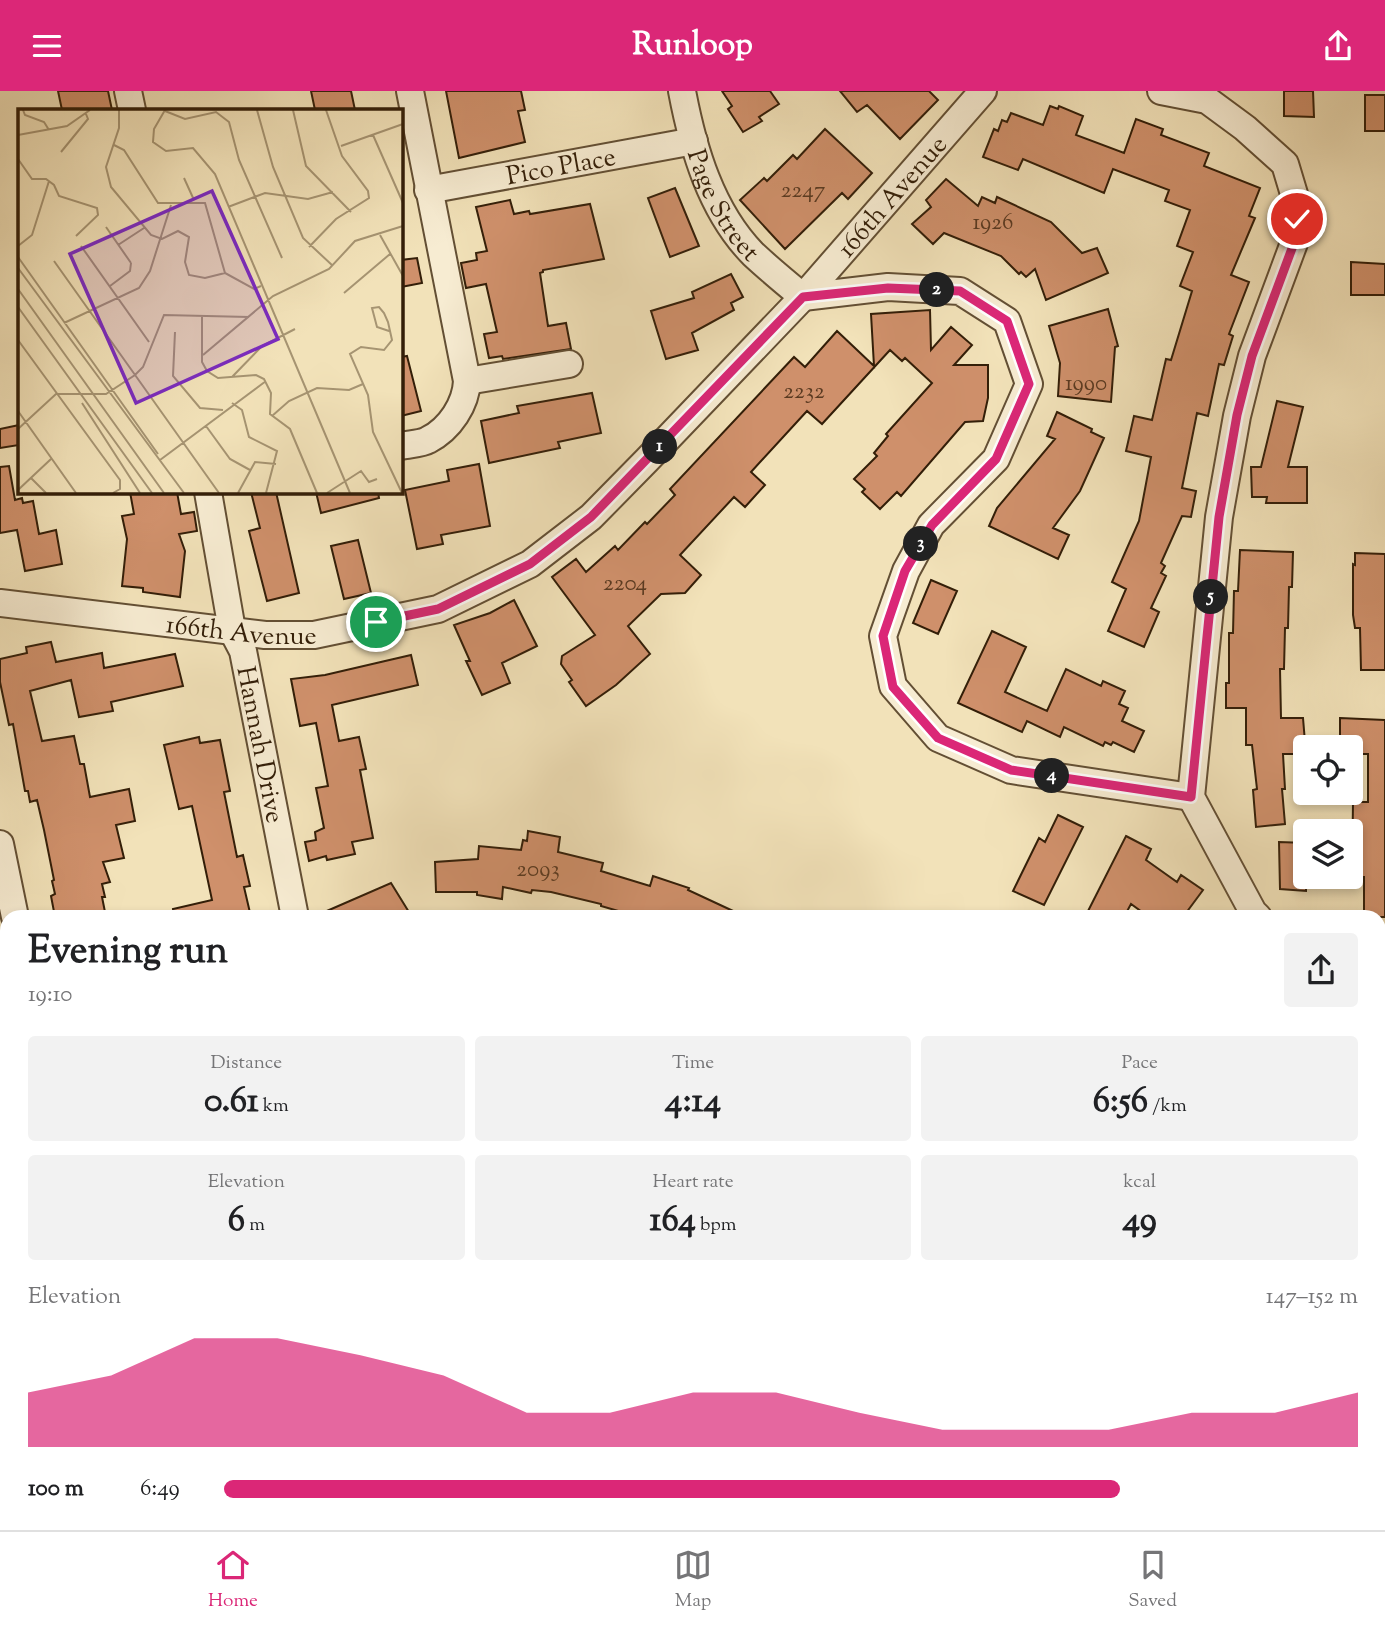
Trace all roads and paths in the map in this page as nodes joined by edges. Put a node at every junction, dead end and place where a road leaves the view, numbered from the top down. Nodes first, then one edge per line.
1 (128, 91) edge
2 (410, 91) edge
3 (682, 91) edge
4 (984, 91) edge
5 (1161, 91) edge
6 (1207, 95) edge
7 (132, 109) edge
8 (694, 141) junction
9 (428, 190) junction
10 (803, 297) junction
11 (569, 365) dead end
12 (467, 381) junction
13 (402, 446) edge
14 (208, 493) edge
15 (0, 603) edge
16 (232, 630) junction
17 (1191, 797) junction
18 (0, 844) edge
19 (14, 910) edge
20 (294, 910) edge
21 (1252, 910) edge

1 - 7 street
2 - 9 street
3 - 8 street, Page Street
4 - 10 street, 166th Avenue
5 - 6 street
6 - 17 street
8 - 9 street, Pico Place
8 - 10 street, Page Street
9 - 12 street
10 - 16 street, 166th Avenue
10 - 17 street
11 - 12 street
12 - 13 street
14 - 16 street, Hannah Drive
15 - 16 street, 166th Avenue
16 - 20 street, Hannah Drive
17 - 21 street
18 - 19 street

